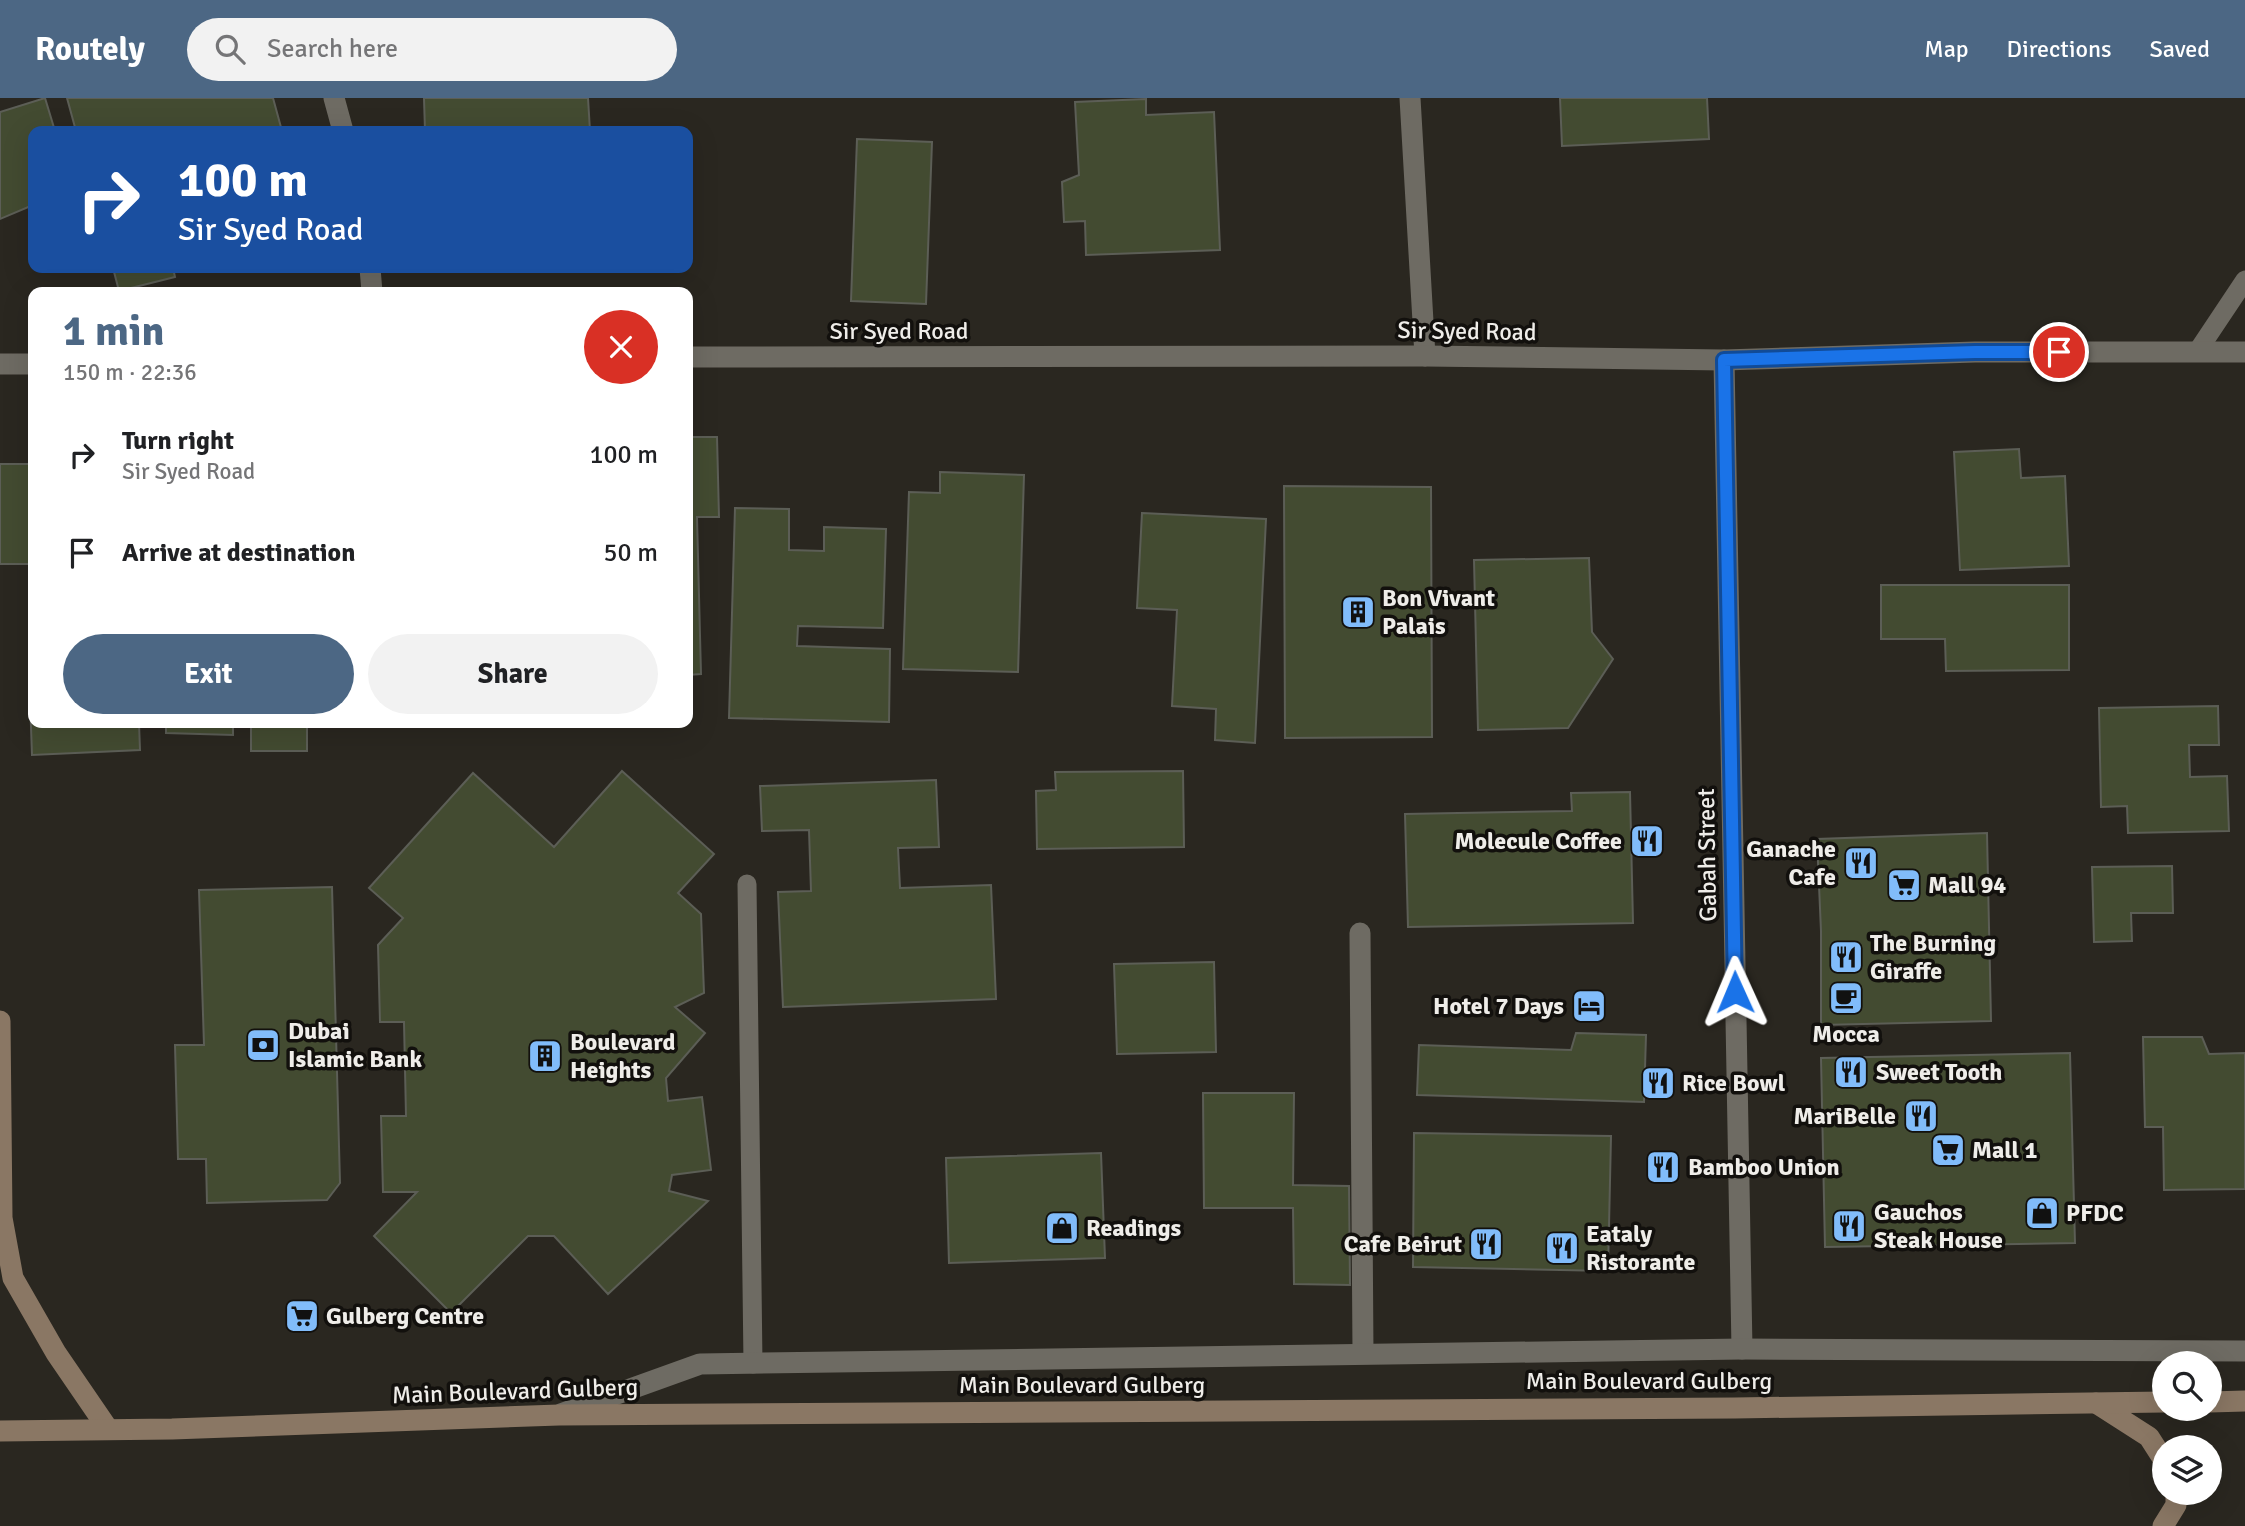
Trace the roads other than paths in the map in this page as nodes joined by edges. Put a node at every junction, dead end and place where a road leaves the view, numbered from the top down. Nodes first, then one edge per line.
1 (334, 98) edge
2 (1409, 98) edge
3 (342, 126) edge
4 (2245, 280) edge
5 (2197, 352) junction
6 (2245, 352) edge
7 (1425, 356) junction
8 (693, 357) edge
9 (1724, 360) junction
10 (0, 364) edge
11 (28, 364) edge
12 (747, 884) dead end
13 (1360, 933) dead end
14 (0, 1021) edge
15 (1742, 1349) junction
16 (2245, 1352) edge
17 (1363, 1353) junction
18 (753, 1364) junction
19 (2245, 1401) edge
20 (2152, 1402) edge
21 (2222, 1402) edge
22 (2096, 1403) junction
23 (559, 1415) junction
24 (108, 1429) junction
25 (0, 1431) edge
26 (2152, 1442) edge
27 (2176, 1505) edge
28 (2163, 1526) edge

1 - 3 street
2 - 7 street
4 - 5 lane
5 - 6 street, Sir Syed Road
5 - 9 street, Sir Syed Road
7 - 8 street, Sir Syed Road
7 - 9 street, Sir Syed Road
9 - 15 street, Gabah Street
10 - 11 street
12 - 18 lane
13 - 17 street
14 - 24 main road
15 - 16 street
15 - 17 street
17 - 18 street
18 - 23 street
19 - 21 main road
20 - 22 main road, Main Boulevard Gulberg
22 - 23 main road, Main Boulevard Gulberg
22 - 26 main road
23 - 24 main road, Main Boulevard Gulberg
24 - 25 main road, Main Boulevard Gulberg
27 - 28 main road

